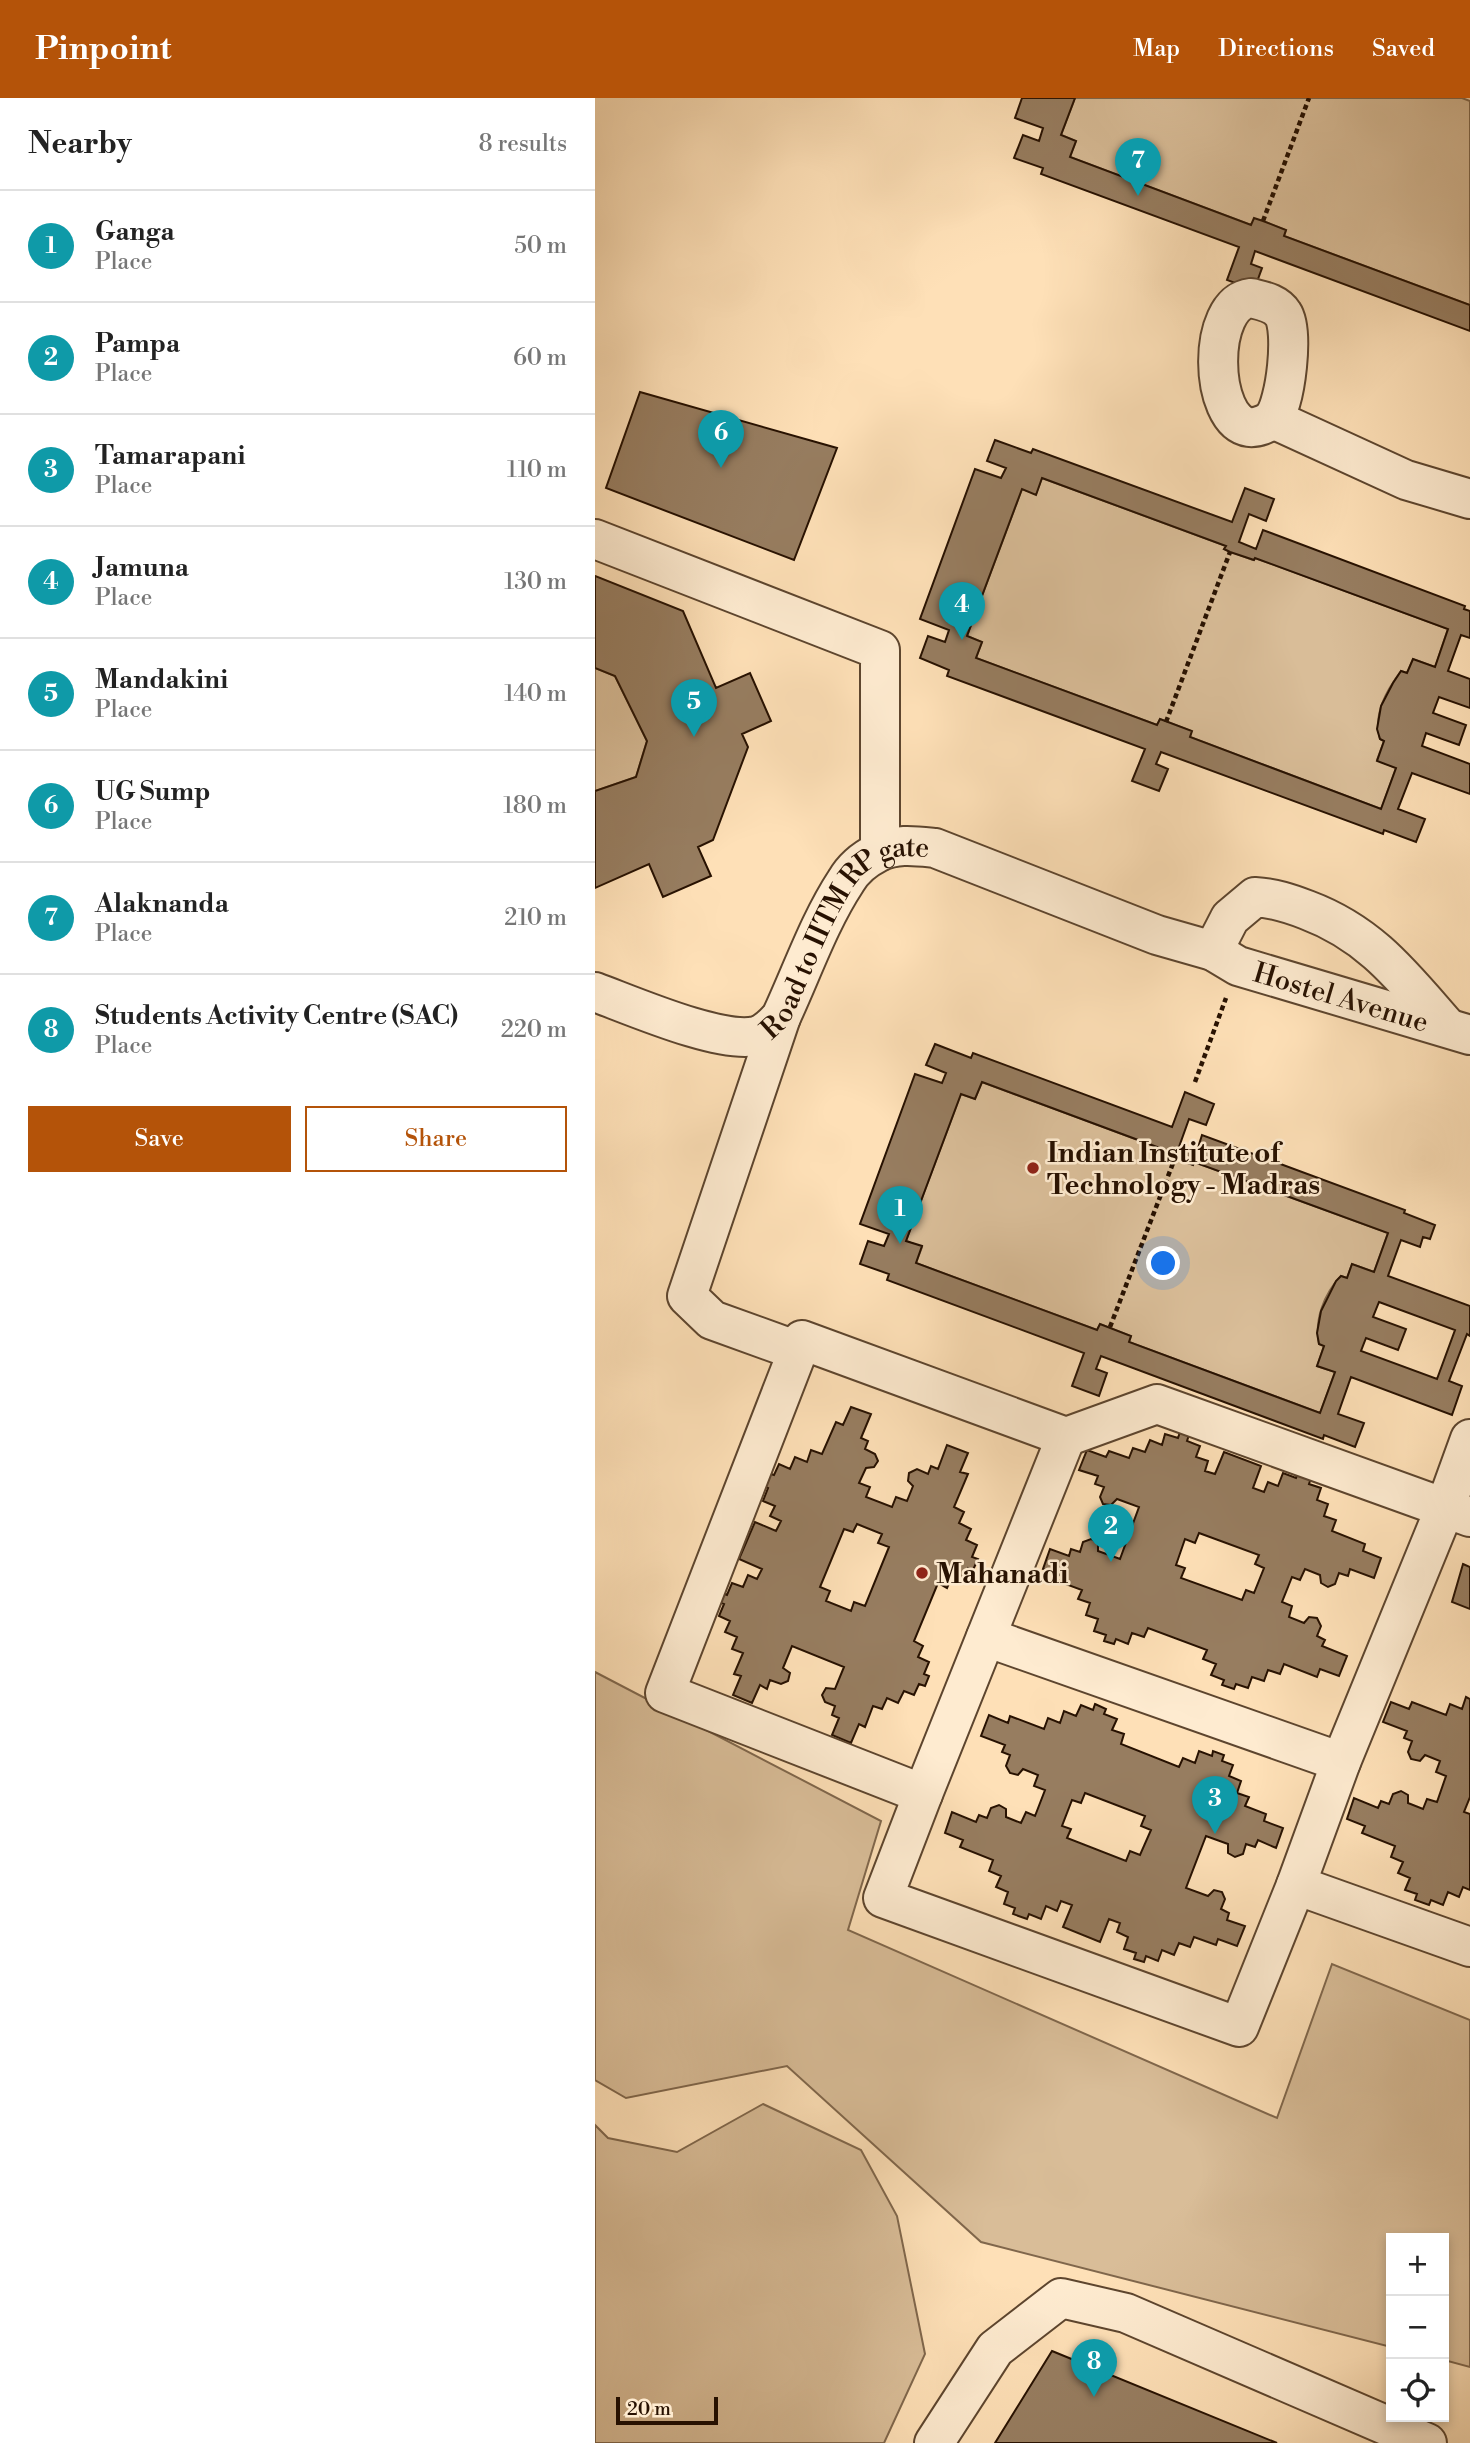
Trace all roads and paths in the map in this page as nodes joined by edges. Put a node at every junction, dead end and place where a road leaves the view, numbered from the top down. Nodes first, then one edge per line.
1 (1309, 98) edge
2 (1263, 221) dead end
3 (1273, 419) dead end
4 (1470, 499) edge
5 (595, 539) edge
6 (1230, 552) dead end
7 (1166, 722) dead end
8 (880, 851) junction
9 (1226, 959) junction
10 (595, 992) edge
11 (781, 1017) junction
12 (1458, 1030) edge
13 (1195, 1082) dead end
14 (1175, 1158) dead end
15 (1109, 1327) dead end
16 (800, 1345) junction
17 (1066, 1437) junction
18 (1470, 1439) edge
19 (1457, 1512) edge
20 (986, 1637) junction
21 (1341, 1762) junction
22 (923, 1794) junction
23 (1296, 1885) junction
24 (1470, 1947) edge
25 (934, 2443) edge
26 (1427, 2443) edge

1 - 2 path
3 - 4 street
5 - 8 street
6 - 7 path
8 - 9 street, Road to IITM RP gate
8 - 11 street, Road to IITM RP gate
9 - 12 street, Hostel Avenue
9 - 12 street
9 - 13 path
10 - 11 street, Road to IITM RP gate
11 - 16 street
14 - 15 path
16 - 17 street
16 - 22 street
17 - 19 street
17 - 20 street
18 - 19 street
19 - 21 street
20 - 21 street
20 - 22 street
21 - 23 street
22 - 23 street
23 - 24 street
25 - 26 street

